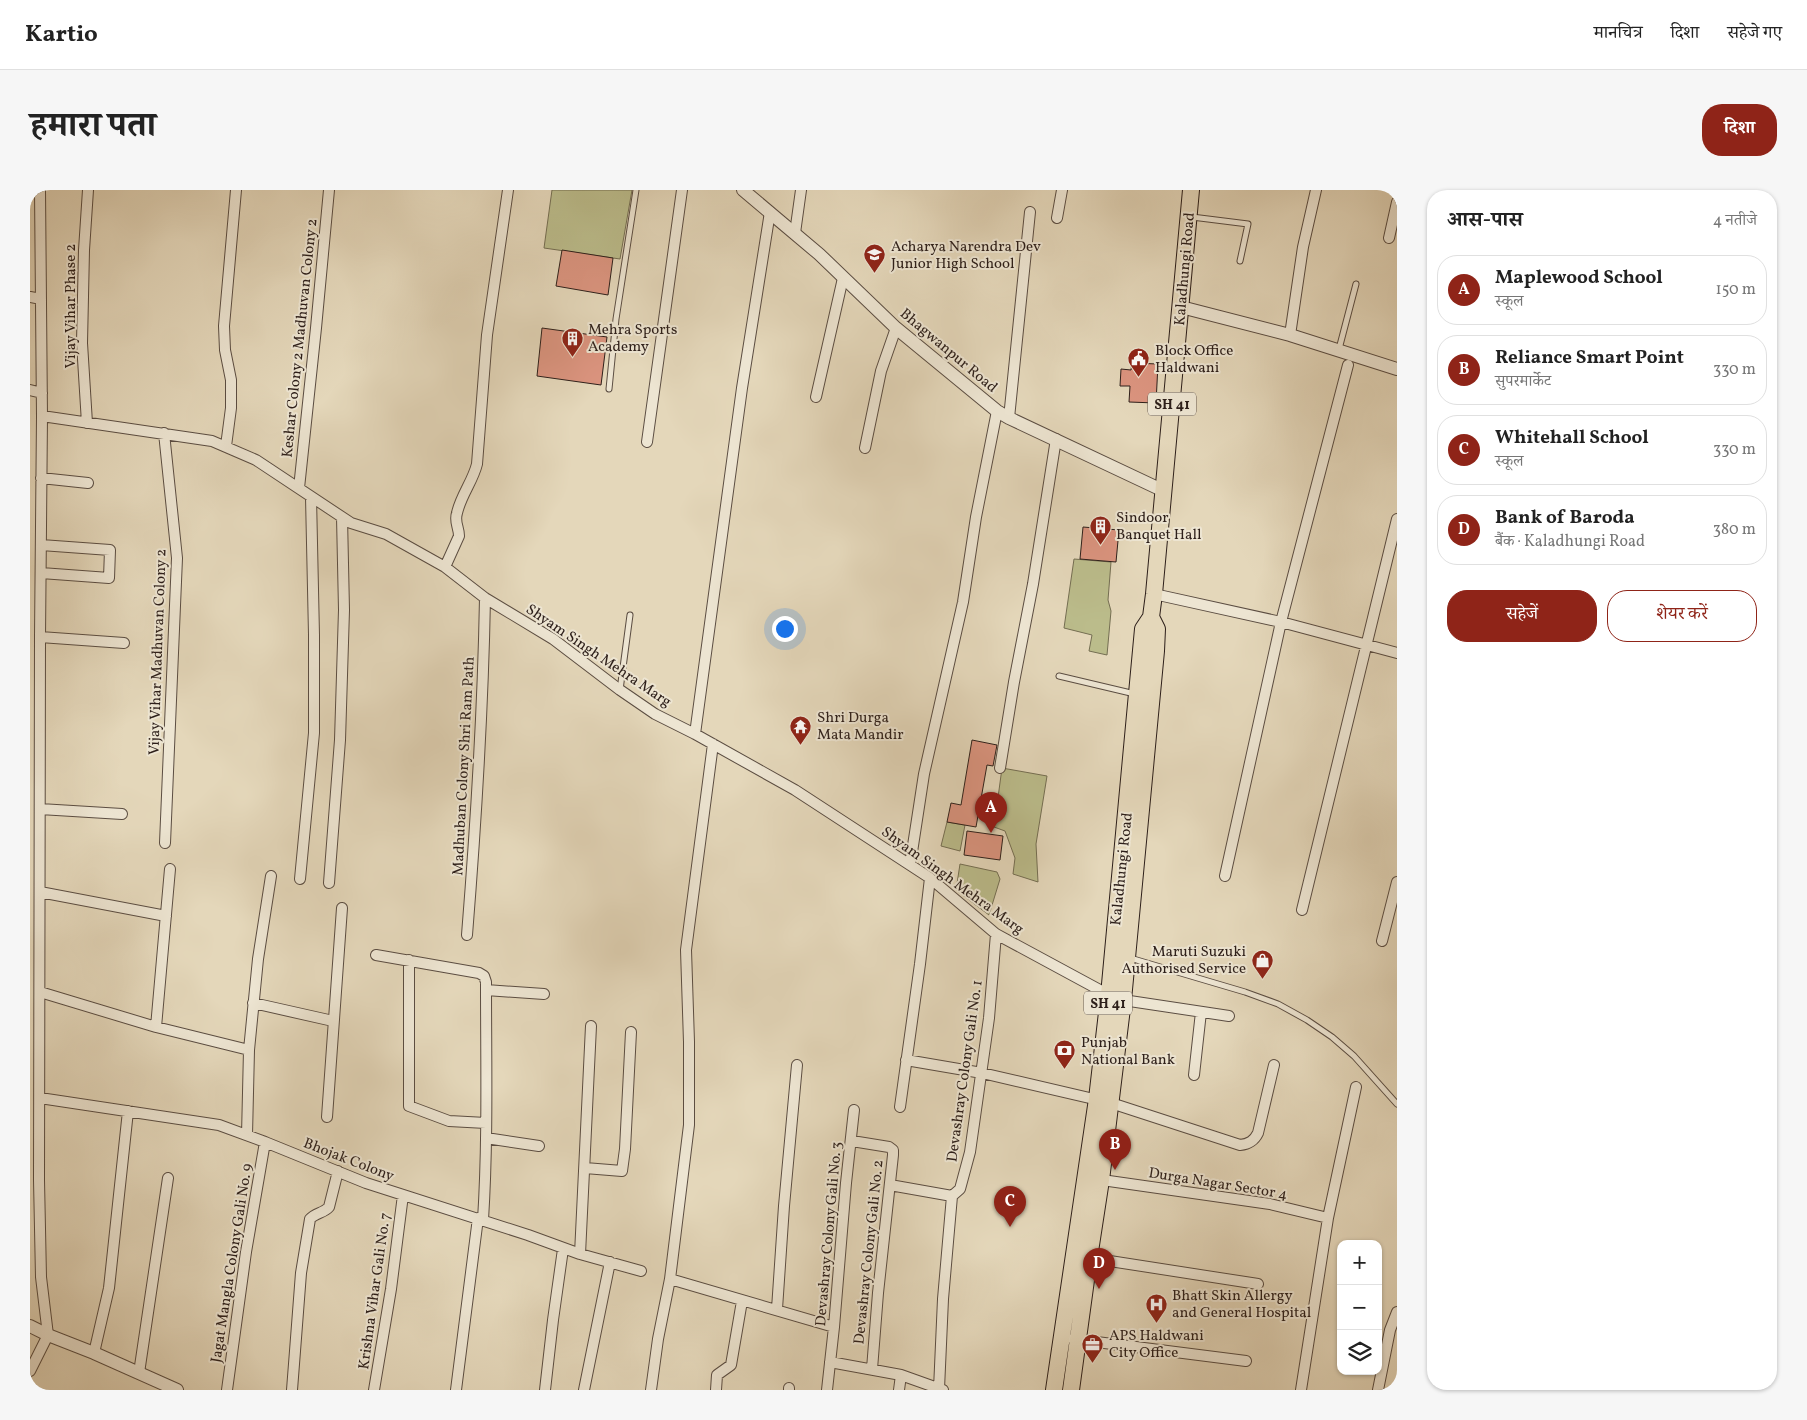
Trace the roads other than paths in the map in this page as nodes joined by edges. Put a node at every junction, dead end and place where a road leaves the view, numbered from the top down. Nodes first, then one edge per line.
1 (40, 190) edge
2 (88, 190) edge
3 (236, 190) edge
4 (329, 190) edge
5 (508, 190) edge
6 (636, 190) edge
7 (682, 190) edge
8 (801, 190) edge
9 (1062, 190) edge
10 (1191, 190) edge
11 (1316, 190) edge
12 (749, 192) edge
13 (1397, 202) edge
14 (770, 212) junction
15 (1030, 212) dead end
16 (1189, 217) junction
17 (1057, 218) dead end
18 (795, 233) junction
19 (1390, 238) dead end
20 (1240, 261) dead end
21 (843, 278) junction
22 (1356, 284) dead end
23 (35, 298) edge
24 (1180, 307) junction
25 (896, 328) junction
26 (1290, 335) junction
27 (1338, 350) junction
28 (1348, 365) dead end
29 (1397, 369) edge
30 (609, 389) dead end
31 (30, 390) edge
32 (42, 393) junction
33 (816, 397) dead end
34 (997, 411) junction
35 (42, 416) junction
36 (1009, 418) junction
37 (87, 423) junction
38 (164, 433) junction
39 (1056, 439) junction
40 (647, 442) dead end
41 (226, 446) junction
42 (865, 448) dead end
43 (41, 482) junction
44 (30, 483) edge
45 (88, 483) dead end
46 (299, 488) junction
47 (1164, 491) junction
48 (311, 497) junction
49 (342, 517) junction
50 (1397, 519) edge
51 (41, 545) junction
52 (445, 568) junction
53 (40, 573) junction
54 (1154, 594) junction
55 (485, 598) junction
56 (630, 615) dead end
57 (1151, 617) junction
58 (1281, 622) junction
59 (40, 637) junction
60 (124, 643) dead end
61 (1368, 644) junction
62 (1397, 653) edge
63 (1059, 676) dead end
64 (620, 690) junction
65 (1138, 694) junction
66 (695, 734) junction
67 (713, 744) junction
68 (1000, 768) dead end
69 (35, 779) edge
70 (40, 809) junction
71 (122, 814) dead end
72 (165, 843) dead end
73 (1131, 846) junction
74 (910, 865) junction
75 (170, 869) dead end
76 (271, 876) dead end
77 (1225, 876) dead end
78 (930, 878) junction
79 (300, 879) dead end
80 (1397, 882) edge
81 (329, 883) dead end
82 (40, 892) junction
83 (342, 908) dead end
84 (1302, 910) dead end
85 (166, 916) junction
86 (996, 934) junction
87 (467, 935) dead end
88 (1382, 941) dead end
89 (376, 955) dead end
90 (1127, 957) junction
91 (409, 960) junction
92 (35, 977) edge
93 (486, 990) junction
94 (40, 992) junction
95 (544, 994) dead end
96 (1116, 997) junction
97 (253, 1003) junction
98 (1201, 1012) junction
99 (1230, 1016) dead end
100 (333, 1021) junction
101 (591, 1026) dead end
102 (156, 1027) junction
103 (631, 1032) dead end
104 (249, 1050) junction
105 (906, 1060) junction
106 (797, 1064) dead end
107 (1274, 1065) dead end
108 (982, 1073) junction
109 (1194, 1075) dead end
110 (1356, 1087) dead end
111 (40, 1098) junction
112 (1104, 1101) junction
113 (1397, 1104) edge
114 (900, 1107) dead end
115 (854, 1110) dead end
116 (128, 1111) junction
117 (327, 1117) dead end
118 (486, 1123) junction
119 (247, 1135) junction
120 (486, 1138) junction
121 (852, 1141) junction
122 (265, 1142) junction
123 (539, 1146) dead end
124 (585, 1168) junction
125 (338, 1172) junction
126 (168, 1178) dead end
127 (1093, 1179) junction
128 (890, 1185) junction
129 (403, 1195) junction
130 (952, 1196) junction
131 (1328, 1218) junction
132 (481, 1219) junction
133 (563, 1249) junction
134 (580, 1254) junction
135 (1082, 1256) junction
136 (610, 1262) junction
137 (641, 1271) dead end
138 (670, 1279) junction
139 (1258, 1284) dead end
140 (742, 1301) junction
141 (777, 1309) junction
142 (1397, 1312) edge
143 (30, 1326) edge
144 (834, 1327) junction
145 (1393, 1331) edge
146 (48, 1335) junction
147 (1069, 1338) junction
148 (94, 1353) junction
149 (1246, 1360) dead end
150 (830, 1362) junction
151 (872, 1369) junction
152 (30, 1371) edge
153 (139, 1373) junction
154 (901, 1375) junction
155 (941, 1389) edge
156 (177, 1390) edge
157 (227, 1390) edge
158 (292, 1390) edge
159 (374, 1390) edge
160 (456, 1390) edge
161 (545, 1390) edge
162 (584, 1390) edge
163 (651, 1390) edge
164 (716, 1390) edge
165 (827, 1390) edge
166 (899, 1390) edge
167 (1054, 1390) edge
168 (1071, 1390) edge
169 (1301, 1390) edge
170 (1378, 1390) edge

1 - 23 street
2 - 37 street, Vijay Vihar Phase 2
3 - 41 street
4 - 46 street, Keshar Colony 2 Madhuvan Colony 2
5 - 52 street
6 - 30 lane
7 - 40 street
8 - 18 street
9 - 17 street
10 - 16 main road, Kaladhungi Road / SH 41
11 - 26 street
12 - 14 street, Bhagwanpur Road
13 - 19 street
14 - 18 street, Bhagwanpur Road
14 - 66 street
15 - 36 street
16 - 20 lane
16 - 24 main road, Kaladhungi Road / SH 41
18 - 21 street, Bhagwanpur Road
21 - 25 street, Bhagwanpur Road
21 - 33 street
22 - 27 lane
23 - 32 street
24 - 26 street
24 - 47 main road, Kaladhungi Road / SH 41
25 - 34 street, Bhagwanpur Road
25 - 42 street
26 - 27 street
27 - 29 street
28 - 58 street
31 - 32 street
32 - 35 street
34 - 36 street, Bhagwanpur Road
34 - 74 street
35 - 37 street, Shyam Singh Mehra Marg
35 - 43 street
36 - 39 street, Bhagwanpur Road
37 - 38 street, Shyam Singh Mehra Marg
38 - 41 street, Shyam Singh Mehra Marg
38 - 72 street, Vijay Vihar Madhuvan Colony 2
39 - 47 street, Bhagwanpur Road
39 - 68 street
41 - 46 street, Shyam Singh Mehra Marg
43 - 44 street
43 - 45 street
43 - 51 street
46 - 48 street, Shyam Singh Mehra Marg
47 - 54 main road, Kaladhungi Road / SH 41
48 - 49 street, Shyam Singh Mehra Marg
48 - 79 street
49 - 52 street, Shyam Singh Mehra Marg
49 - 81 street
50 - 61 street
51 - 53 street
51 - 53 street
52 - 55 street, Shyam Singh Mehra Marg
53 - 59 street
54 - 57 main road, Kaladhungi Road / SH 41
54 - 58 street
55 - 64 street, Shyam Singh Mehra Marg
55 - 87 street, Madhuban Colony Shri Ram Path
56 - 64 lane
57 - 65 main road, Kaladhungi Road / SH 41
57 - 73 main road, Kaladhungi Road / SH 41
58 - 61 street
58 - 77 street
59 - 60 street
59 - 69 street
61 - 62 street
61 - 84 street
63 - 65 lane
64 - 66 street, Shyam Singh Mehra Marg
65 - 73 main road, Kaladhungi Road / SH 41
66 - 67 street, Shyam Singh Mehra Marg
67 - 74 street, Shyam Singh Mehra Marg
67 - 138 street
69 - 70 street
70 - 71 street
70 - 82 street
73 - 90 main road, Kaladhungi Road / SH 41
73 - 96 main road, Kaladhungi Road / SH 41
74 - 78 street, Shyam Singh Mehra Marg
75 - 85 street
76 - 97 street
78 - 86 street, Shyam Singh Mehra Marg
78 - 105 street
80 - 88 street
82 - 85 street
82 - 92 street
83 - 100 street
85 - 102 street
86 - 96 street, Shyam Singh Mehra Marg
86 - 108 street, Devashray Colony Gali No. 1
89 - 91 street
90 - 96 main road, Kaladhungi Road / SH 41
90 - 113 lane
91 - 93 street
91 - 118 street
92 - 94 street
93 - 95 street
93 - 118 street
94 - 102 street
94 - 111 street
96 - 98 street, Shyam Singh Mehra Marg
96 - 112 main road, Kaladhungi Road / SH 41
97 - 100 street
97 - 104 street
98 - 99 street, Shyam Singh Mehra Marg
98 - 109 street
100 - 117 street
101 - 124 street
102 - 104 street
103 - 124 street
104 - 119 street
105 - 108 street
105 - 114 street
106 - 141 street
107 - 112 street
108 - 112 street
108 - 130 street, Devashray Colony Gali No. 1
110 - 131 street
111 - 116 street, Bhojak Colony
111 - 146 street
112 - 127 main road, Kaladhungi Road / SH 41
115 - 121 street, Devashray Colony Gali No. 3
116 - 119 street, Bhojak Colony
116 - 148 street
118 - 120 street
119 - 122 street, Bhojak Colony
120 - 123 street
120 - 132 street
121 - 128 street, Devashray Colony Gali No. 2
121 - 144 street, Devashray Colony Gali No. 3
122 - 125 street, Bhojak Colony
122 - 157 street, Jagat Mangla Colony Gali No. 9
124 - 134 street
125 - 129 street, Bhojak Colony
125 - 158 street
126 - 153 street
127 - 131 street, Durga Nagar Sector 4
127 - 135 main road, Kaladhungi Road / SH 41
128 - 130 street
128 - 151 street, Devashray Colony Gali No. 2
129 - 132 street, Bhojak Colony
129 - 159 street, Krishna Vihar Gali No. 7
130 - 155 street, Devashray Colony Gali No. 1
131 - 169 street
132 - 133 street, Bhojak Colony
132 - 160 street
133 - 134 street, Bhojak Colony
133 - 161 street
134 - 136 street, Bhojak Colony
135 - 139 street
135 - 147 main road, Kaladhungi Road / SH 41
136 - 137 street, Bhojak Colony
136 - 162 street
138 - 140 street
138 - 163 street
140 - 141 street
140 - 164 street
141 - 144 street
142 - 145 street
143 - 146 street
144 - 150 street, Devashray Colony Gali No. 3
145 - 170 street
146 - 148 street
146 - 152 street
147 - 149 street
147 - 167 main road, Kaladhungi Road / SH 41
147 - 168 main road, Kaladhungi Road / SH 41
148 - 153 street
150 - 151 street
150 - 165 street
151 - 154 street
153 - 156 street
154 - 155 street
154 - 166 street

